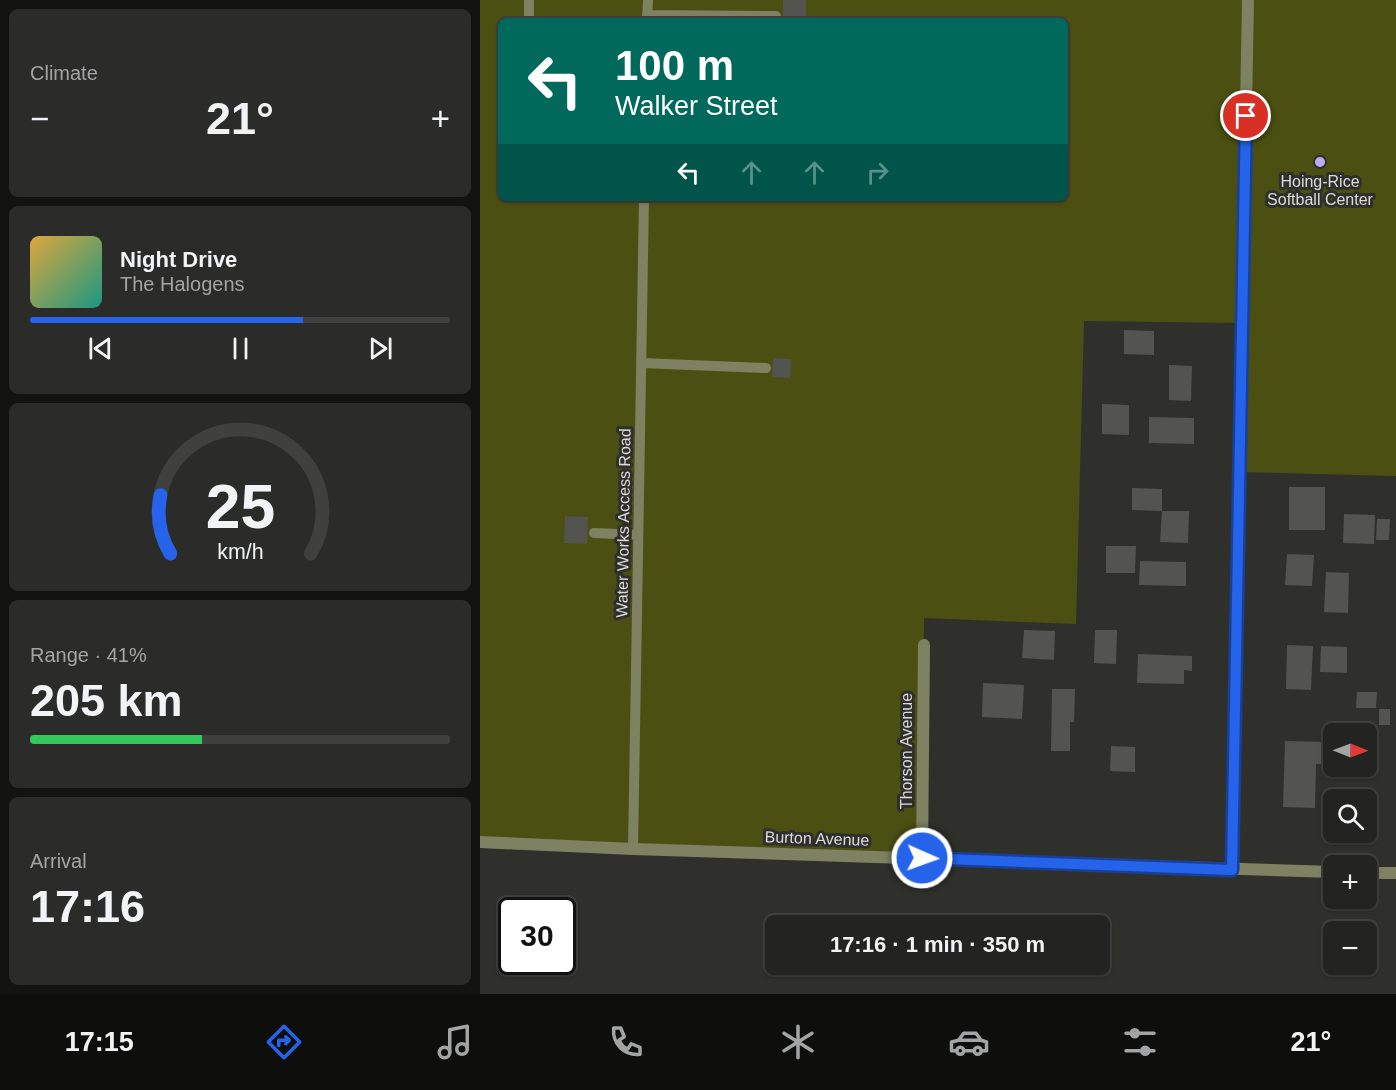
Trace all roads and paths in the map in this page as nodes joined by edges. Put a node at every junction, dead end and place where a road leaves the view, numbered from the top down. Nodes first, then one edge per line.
1 (529, 0) edge
2 (648, 0) edge
3 (1248, 0) edge
4 (776, 16) dead end
5 (529, 18) edge
6 (647, 18) edge
7 (644, 201) edge
8 (641, 363) junction
9 (766, 368) dead end
10 (594, 533) dead end
11 (638, 535) junction
12 (924, 645) dead end
13 (480, 842) edge
14 (633, 849) junction
15 (922, 858) junction
16 (1232, 870) junction
17 (1323, 872) edge
18 (1377, 873) edge
19 (1396, 873) edge

1 - 5 lane
2 - 6 lane
3 - 16 street
4 - 6 lane
7 - 8 lane, Water Works Access Road
8 - 9 lane
8 - 11 lane, Water Works Access Road
10 - 11 lane
11 - 14 lane, Water Works Access Road
12 - 15 street, Thorson Avenue
13 - 14 street, Burton Avenue
14 - 15 street, Burton Avenue
15 - 16 street, Burton Avenue
16 - 17 street, Burton Avenue
18 - 19 street

